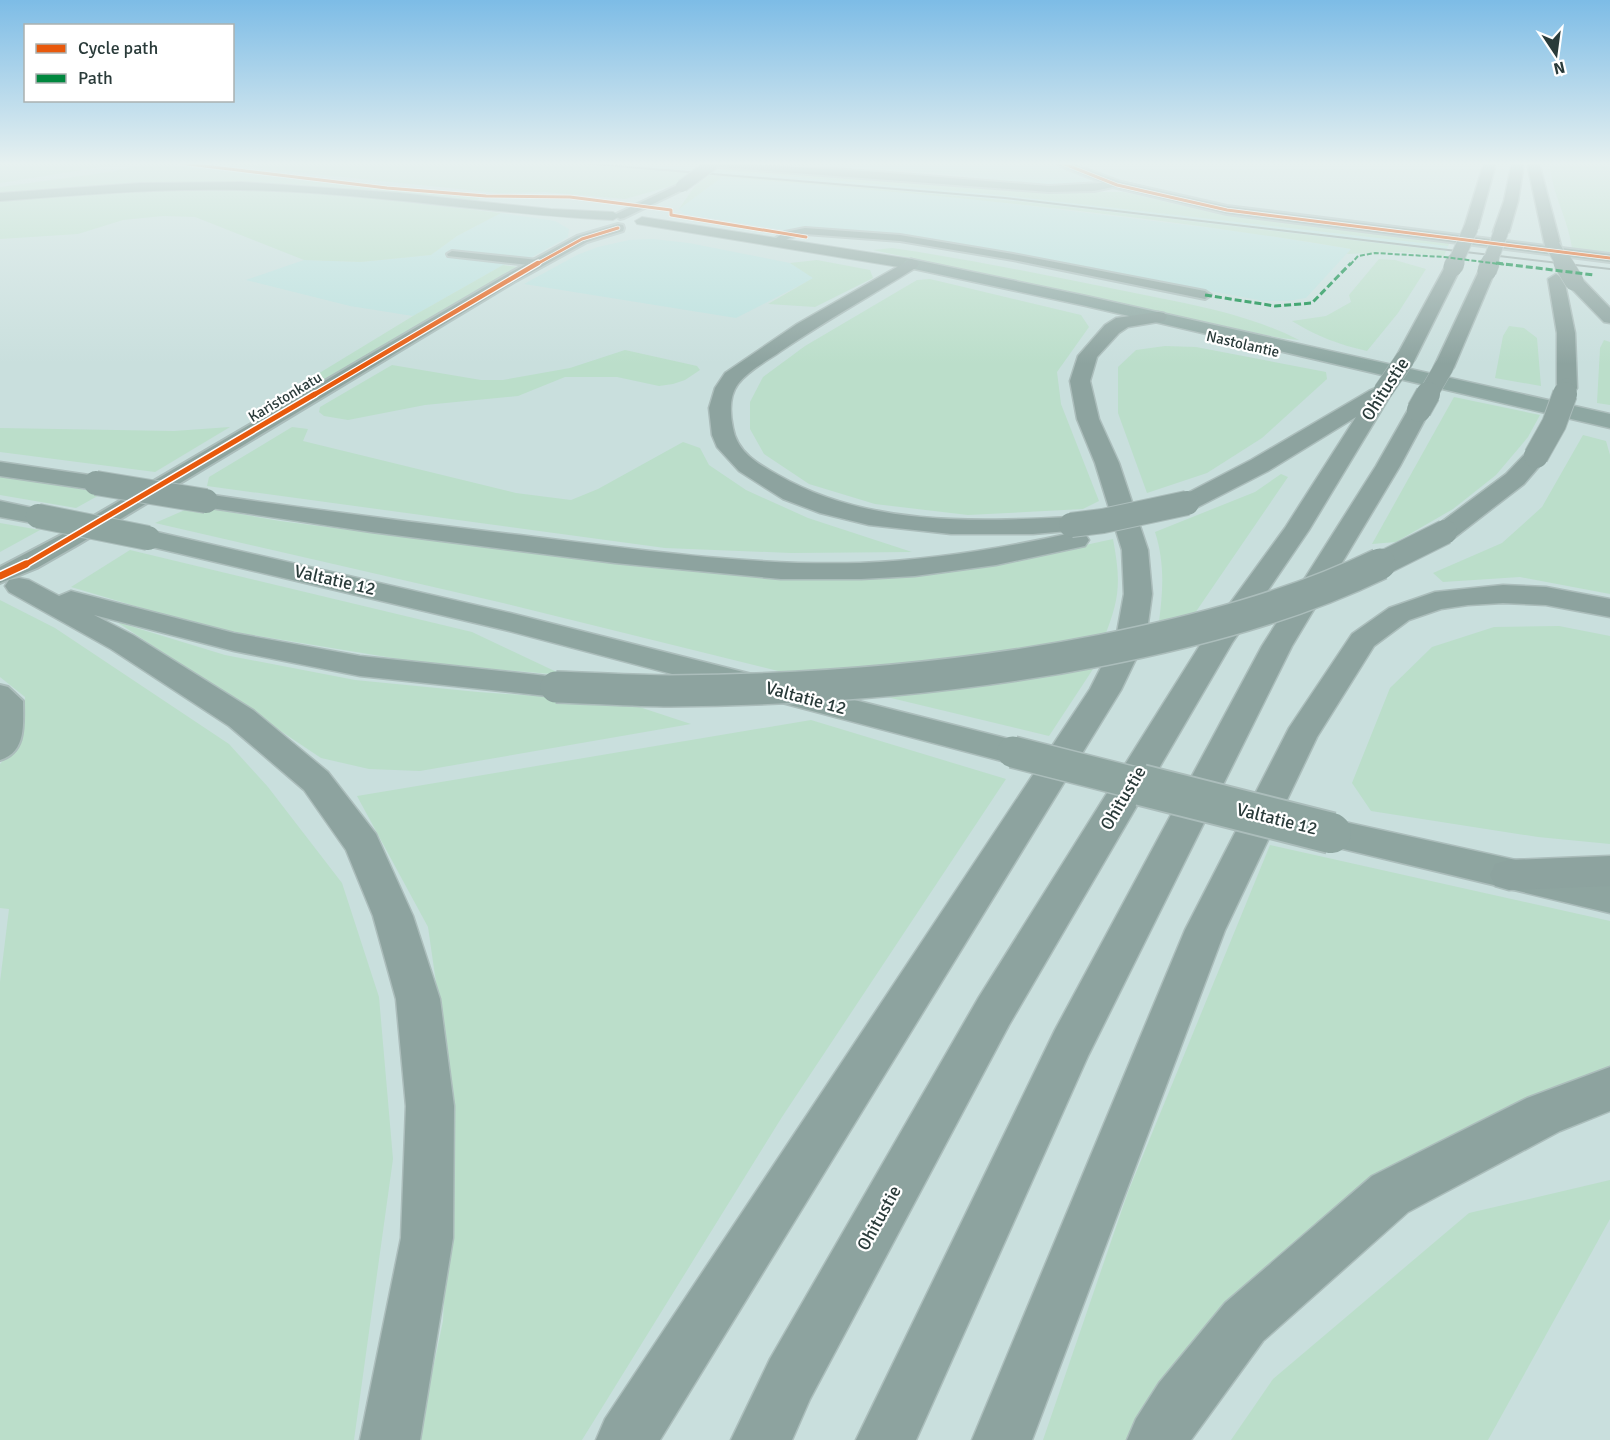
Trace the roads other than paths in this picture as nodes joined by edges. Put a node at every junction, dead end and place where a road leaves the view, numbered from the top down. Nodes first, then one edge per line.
1 (590, 230) edge
2 (604, 230) edge
3 (688, 230) edge
4 (1380, 230) edge
5 (1470, 230) edge
6 (1503, 230) edge
7 (1549, 230) edge
8 (831, 232) junction
9 (582, 239) junction
10 (775, 242) junction
11 (794, 245) junction
12 (452, 254) dead end
13 (1610, 258) edge
14 (538, 263) junction
15 (911, 264) junction
16 (1565, 280) junction
17 (1033, 290) junction
18 (1205, 295) dead end
19 (1158, 317) junction
20 (1610, 318) edge
21 (1138, 319) junction
22 (1456, 388) junction
23 (1383, 391) junction
24 (1610, 421) edge
25 (0, 469) edge
26 (0, 509) edge
27 (1074, 533) junction
28 (6, 580) edge
29 (1610, 608) edge
30 (0, 692) edge
31 (0, 752) edge
32 (1610, 871) edge
33 (1509, 875) junction
34 (1610, 897) edge
35 (1610, 1089) edge
36 (390, 1440) edge
37 (626, 1440) edge
38 (761, 1440) edge
39 (886, 1440) edge
40 (1002, 1440) edge
41 (1157, 1440) edge

1 - 9 street, Karistonkatu
2 - 9 street, Karistonkatu
3 - 10 main road, Nastolantie
4 - 13 street
5 - 23 highway, Ohitustie, bridge
6 - 39 highway, Ohitustie, bridge
7 - 16 highway, bridge
8 - 10 street
8 - 11 street
8 - 18 street
9 - 14 street, Karistonkatu
10 - 11 main road, Nastolantie
11 - 15 main road, Nastolantie
12 - 14 street
14 - 28 street, Karistonkatu
15 - 17 main road, Nastolantie
15 - 27 highway
16 - 20 highway
16 - 28 highway, bridge
17 - 19 main road, Nastolantie
17 - 21 main road, Nastolantie
19 - 21 highway
19 - 22 main road, Nastolantie
21 - 22 main road, Nastolantie
21 - 37 highway
22 - 24 main road, Nastolantie
23 - 27 highway, bridge
23 - 38 highway, Ohitustie
25 - 27 highway, bridge
26 - 33 highway, Valtatie 12, bridge
28 - 36 highway
29 - 40 highway
30 - 31 street
32 - 33 highway
33 - 34 highway, Valtatie 12
35 - 41 highway

